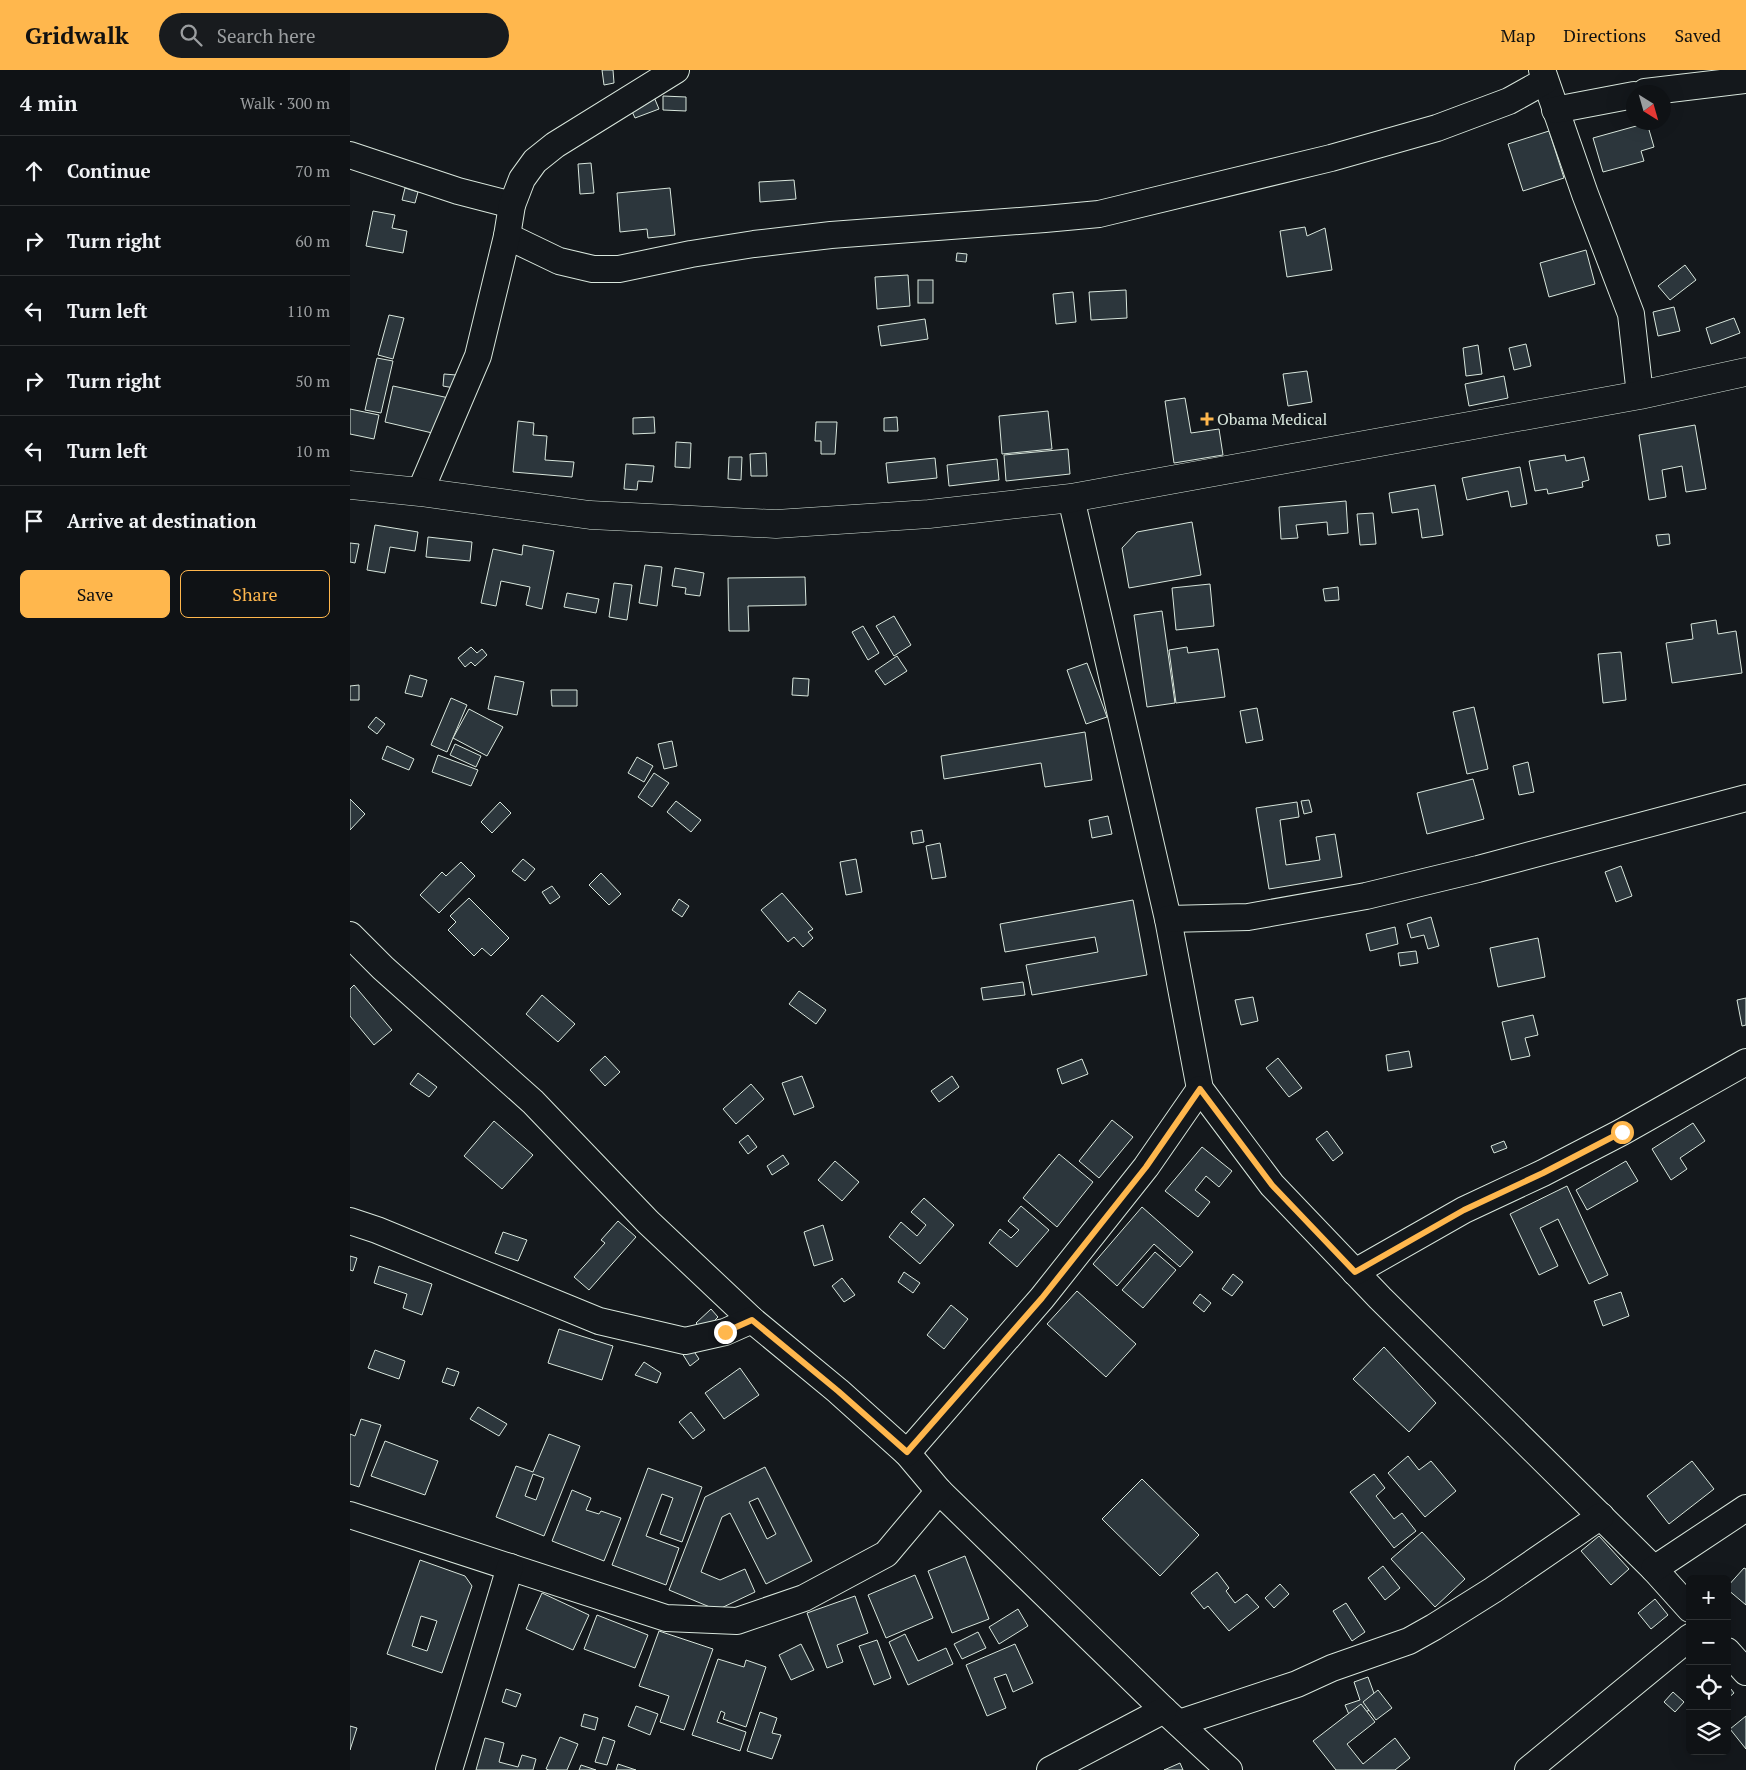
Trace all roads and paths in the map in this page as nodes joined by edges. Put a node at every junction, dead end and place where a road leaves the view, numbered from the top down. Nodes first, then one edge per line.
1 (676, 70) edge
2 (1544, 76) edge
3 (1746, 80) edge
4 (1671, 89) edge
5 (1626, 97) edge
6 (1555, 110) junction
7 (350, 155) edge
8 (512, 205) junction
9 (507, 236) junction
10 (1746, 372) edge
11 (1640, 395) junction
12 (350, 485) edge
13 (420, 492) junction
14 (1071, 498) junction
15 (1746, 798) edge
16 (1168, 919) junction
17 (350, 935) edge
18 (1746, 1062) edge
19 (1200, 1089) junction
20 (350, 1221) edge
21 (1355, 1272) junction
22 (752, 1320) junction
23 (907, 1452) junction
24 (939, 1491) junction
25 (1746, 1508) edge
26 (350, 1515) edge
27 (1601, 1516) junction
28 (510, 1567) junction
29 (1654, 1569) junction
30 (1686, 1605) edge
31 (1686, 1640) edge
32 (1731, 1656) edge
33 (1746, 1672) edge
34 (1171, 1717) junction
35 (449, 1770) edge
36 (1050, 1770) edge
37 (1228, 1770) edge
38 (1528, 1770) edge

1 - 8 street
2 - 6 street
2 - 9 street
3 - 4 street
5 - 6 street
6 - 11 street
7 - 8 street
8 - 9 street
9 - 13 street
10 - 11 street
11 - 14 street
12 - 13 street
13 - 14 street
14 - 16 street
15 - 16 street
16 - 19 street
17 - 22 street
18 - 21 street
19 - 21 street
19 - 23 street
20 - 22 street
21 - 27 street
22 - 23 street
23 - 24 street
24 - 28 street
24 - 34 street
25 - 29 street
26 - 28 street
27 - 29 street
27 - 34 street
28 - 35 street
29 - 30 street
31 - 38 street
32 - 33 street
34 - 36 street
34 - 37 street

